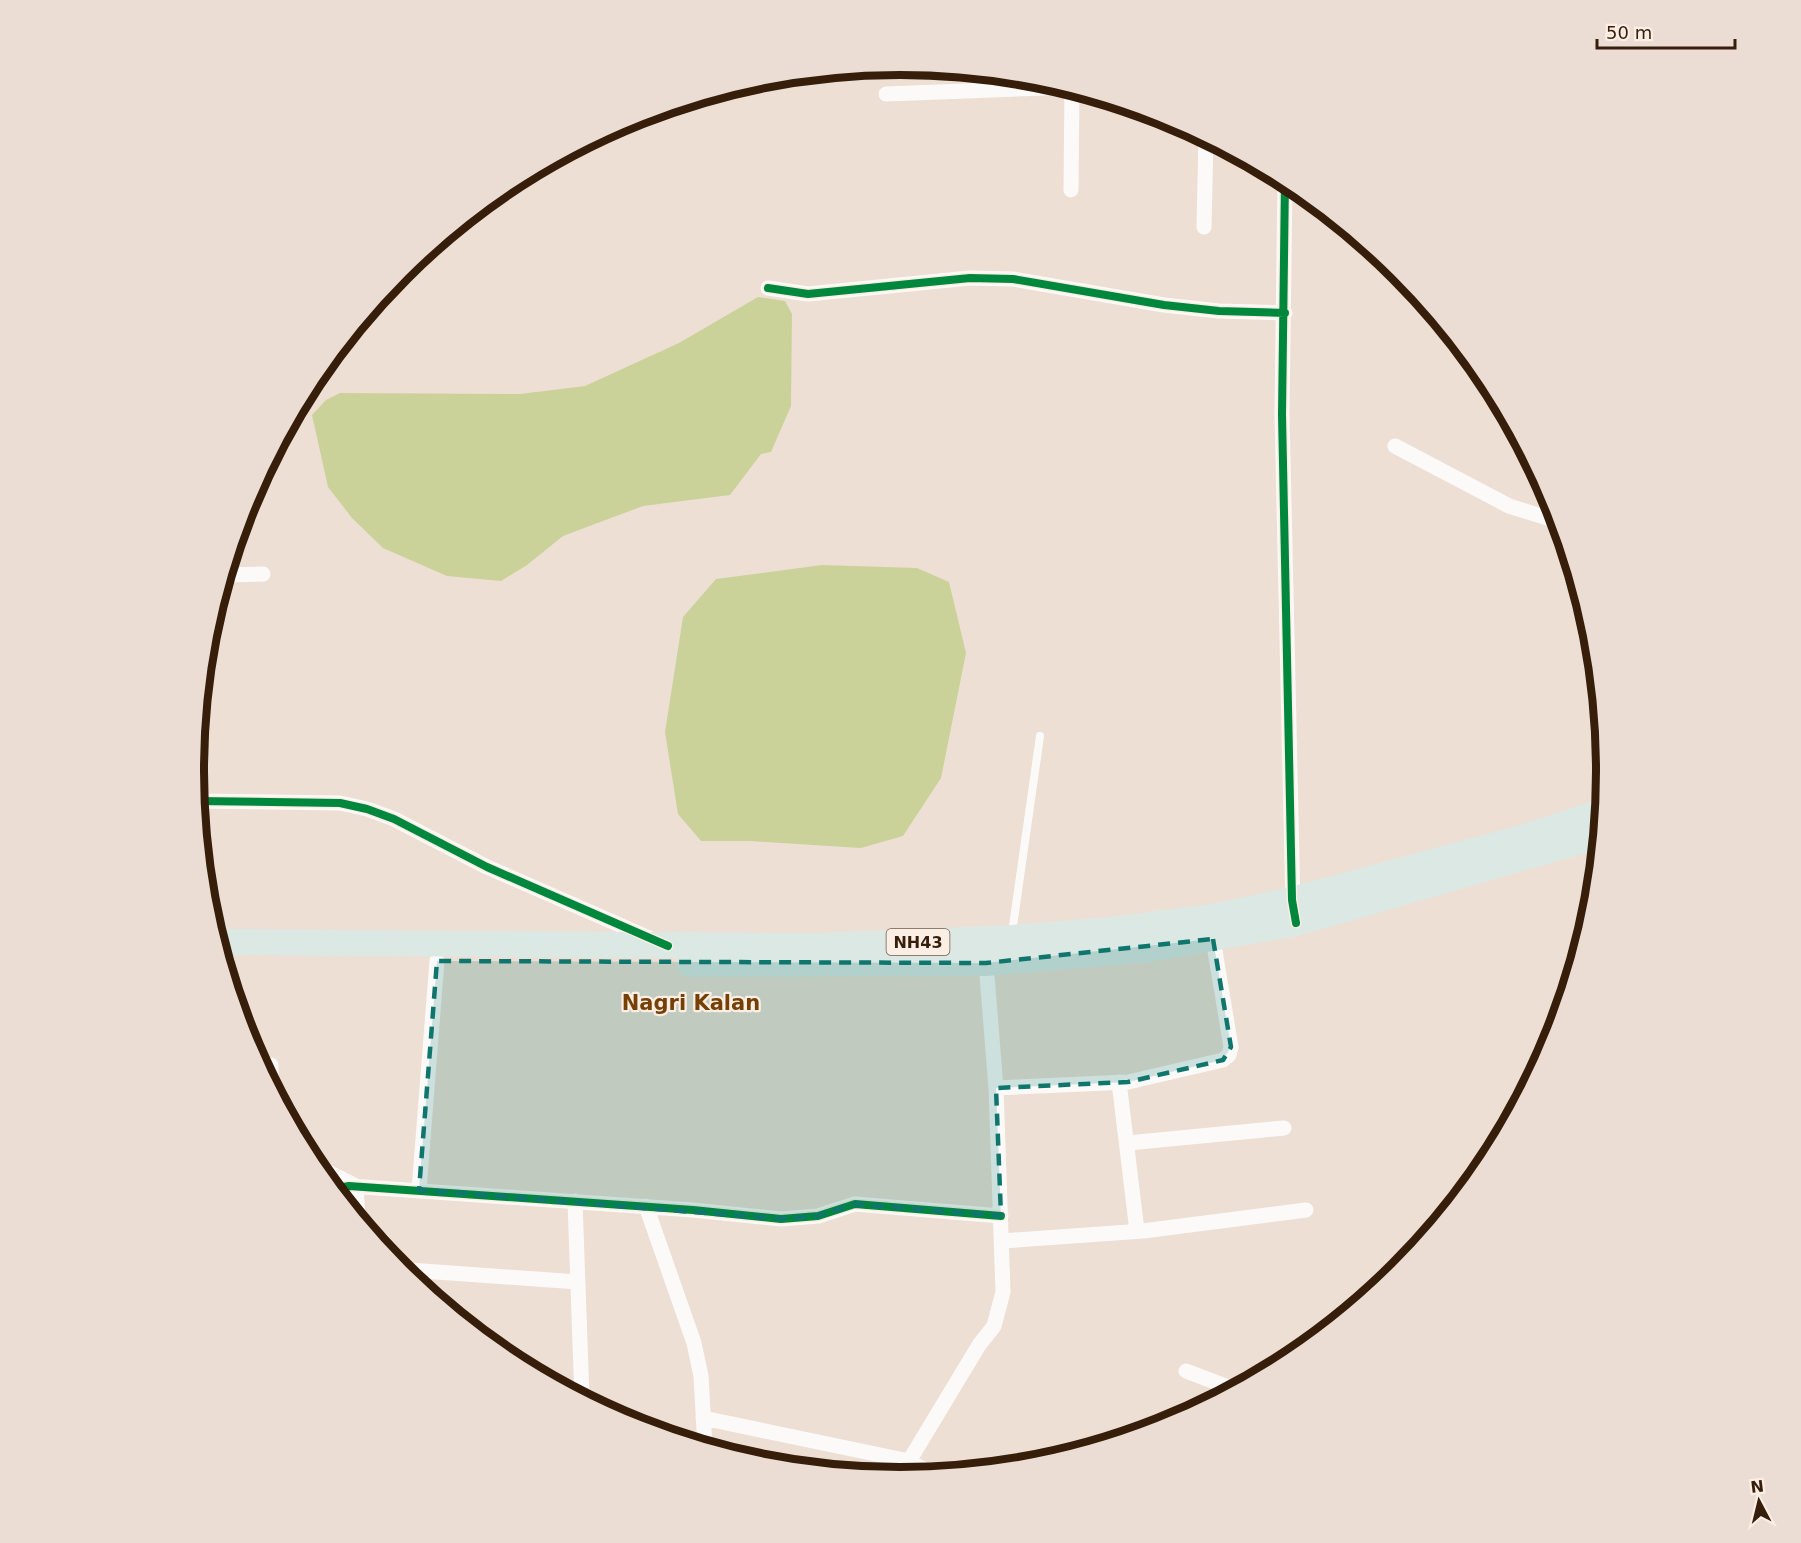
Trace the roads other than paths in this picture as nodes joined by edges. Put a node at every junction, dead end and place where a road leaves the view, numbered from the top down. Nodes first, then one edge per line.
1 (1040, 89) edge
2 (886, 94) dead end
3 (1071, 97) edge
4 (1206, 146) edge
5 (1071, 190) dead end
6 (1285, 191) edge
7 (1204, 227) dead end
8 (768, 288) dead end
9 (1285, 313) junction
10 (1395, 446) dead end
11 (1549, 519) edge
12 (263, 574) dead end
13 (233, 575) edge
14 (1040, 736) dead end
15 (205, 801) edge
16 (1596, 815) edge
17 (1594, 837) edge
18 (1294, 912) junction
19 (1011, 938) junction
20 (1213, 939) junction
21 (226, 942) edge
22 (668, 946) junction
23 (230, 958) edge
24 (437, 962) junction
25 (986, 963) junction
26 (271, 1065) dead end
27 (271, 1069) edge
28 (1119, 1082) junction
29 (996, 1088) junction
30 (1284, 1128) dead end
31 (1128, 1143) junction
32 (333, 1174) edge
33 (356, 1186) junction
34 (342, 1188) edge
35 (419, 1190) junction
36 (575, 1201) junction
37 (646, 1206) junction
38 (357, 1207) edge
39 (1306, 1209) dead end
40 (1001, 1216) junction
41 (1137, 1231) junction
42 (1002, 1241) junction
43 (415, 1270) edge
44 (578, 1282) junction
45 (1185, 1371) dead end
46 (1227, 1387) edge
47 (582, 1391) edge
48 (703, 1418) junction
49 (704, 1439) edge
50 (909, 1461) junction
51 (921, 1468) edge

1 - 2 street
3 - 5 street
4 - 7 street
6 - 9 street
8 - 9 street
9 - 18 street
10 - 11 street
12 - 13 street
14 - 19 lane
15 - 22 street
16 - 18 highway, NH43
17 - 18 highway, NH43
18 - 19 highway, NH43
18 - 20 highway, NH43
19 - 22 highway, NH43
20 - 25 highway, NH43
20 - 28 street
21 - 22 highway, NH43
23 - 24 highway, NH43
24 - 25 highway, NH43
24 - 35 street
25 - 29 street
26 - 27 street
28 - 29 street
28 - 31 street
29 - 40 street
30 - 31 street
31 - 41 street
32 - 33 street
33 - 34 street
33 - 35 street
33 - 38 street
35 - 36 street
36 - 37 street
36 - 44 street
37 - 40 street
37 - 48 street
39 - 41 street
40 - 42 street
41 - 42 street
42 - 50 street
43 - 44 street
44 - 47 street
45 - 46 street
48 - 49 street
48 - 50 street
50 - 51 street

